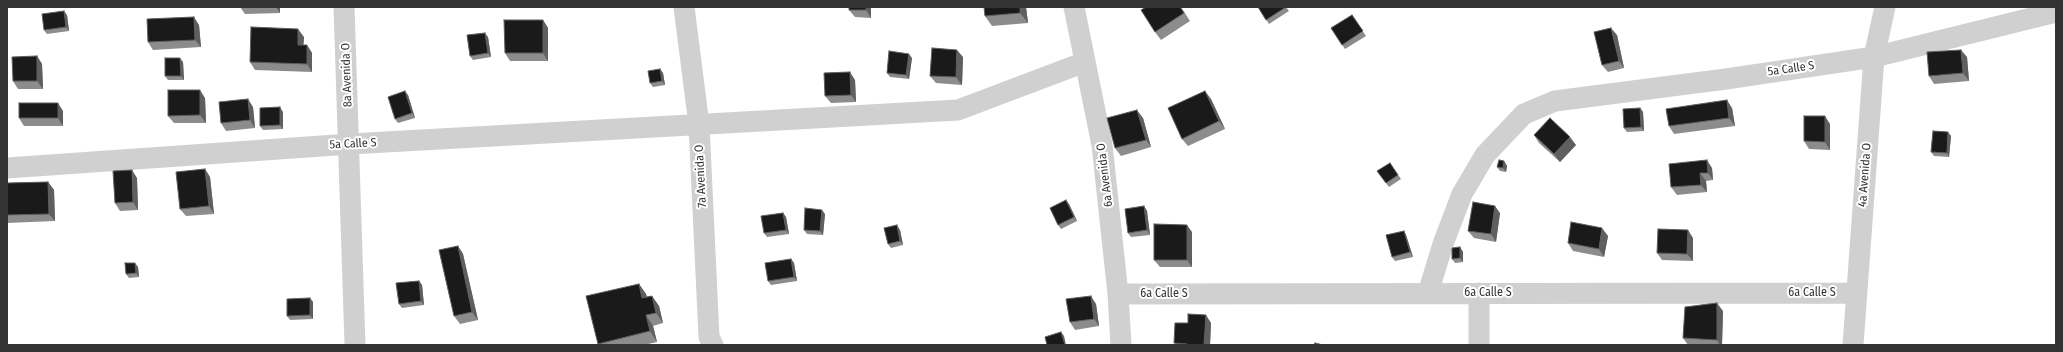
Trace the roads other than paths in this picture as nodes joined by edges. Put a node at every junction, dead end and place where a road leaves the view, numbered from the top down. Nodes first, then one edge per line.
1 (344, 7) edge
2 (684, 7) edge
3 (1074, 7) edge
4 (1885, 7) edge
5 (2056, 12) edge
6 (1874, 57) junction
7 (1085, 62) junction
8 (699, 125) junction
9 (350, 144) junction
10 (7, 168) edge
11 (1428, 293) junction
12 (1479, 293) junction
13 (1857, 293) junction
14 (1118, 294) junction
15 (355, 345) edge
16 (713, 345) edge
17 (1121, 345) edge
18 (1479, 345) edge
19 (1853, 345) edge

1 - 9 street, 8a Avenida O
2 - 8 street, 7a Avenida O
3 - 7 street, 6a Avenida O
4 - 6 street, 4a Avenida O
5 - 6 street, 5a Calle S
6 - 11 street, 5a Calle S
6 - 13 street, 4a Avenida O
7 - 8 street, 5a Calle S
7 - 14 street, 6a Avenida O
8 - 9 street, 5a Calle S
8 - 16 street, 7a Avenida O
9 - 10 street, 5a Calle S
9 - 15 street, 8a Avenida O
11 - 12 street, 6a Calle S
11 - 14 street, 6a Calle S
12 - 13 street, 6a Calle S
12 - 18 street
13 - 19 street, 4a Avenida O
14 - 17 street, 6a Avenida O

